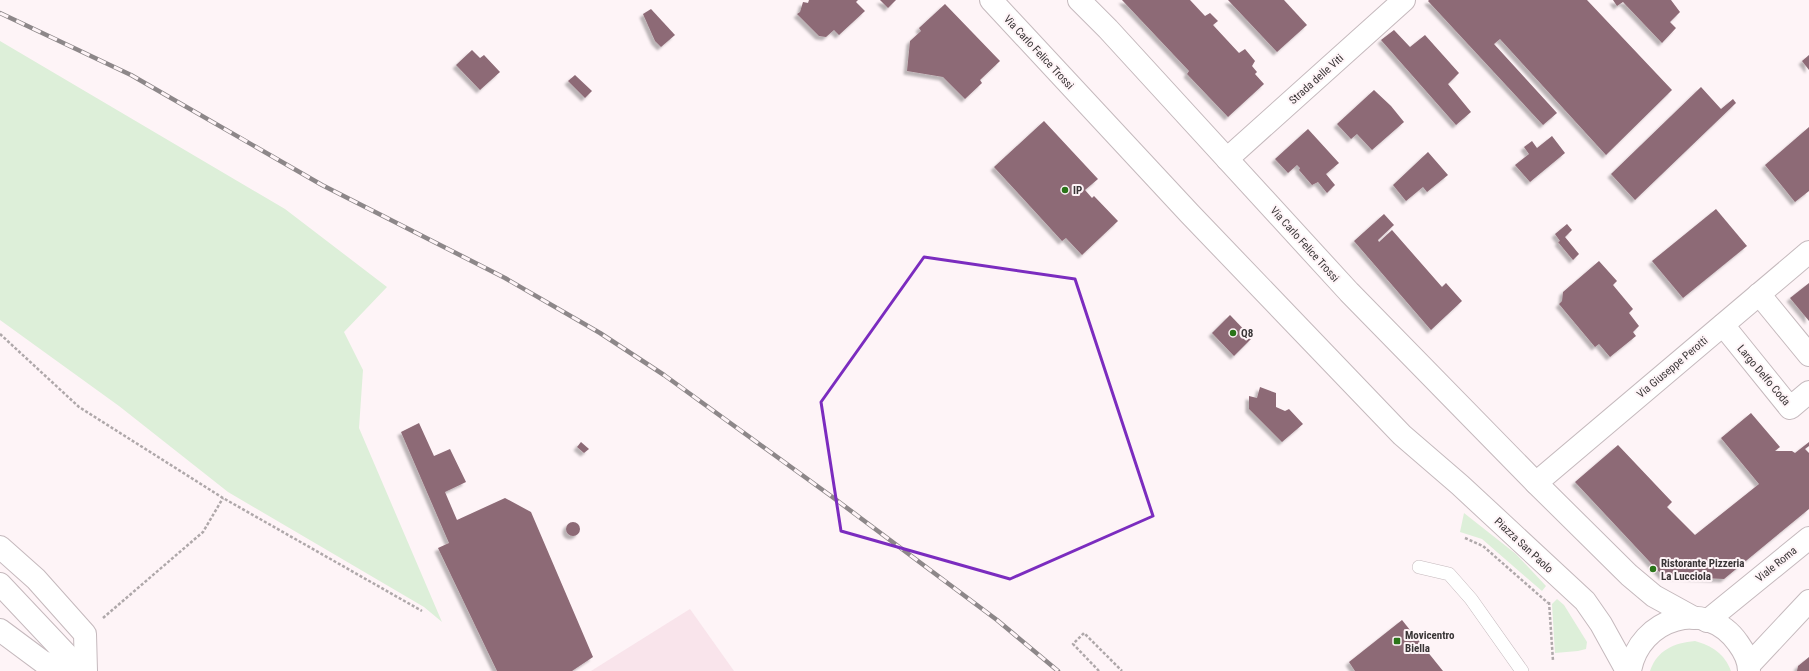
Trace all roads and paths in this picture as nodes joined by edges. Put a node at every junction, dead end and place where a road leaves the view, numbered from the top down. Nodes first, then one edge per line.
1 (991, 0) edge
2 (1079, 0) edge
3 (1404, 0) edge
4 (1227, 159) junction
5 (1809, 252) edge
6 (1759, 294) junction
7 (1723, 325) junction
8 (0, 334) edge
9 (1809, 355) edge
10 (1809, 392) edge
11 (1402, 436) joint
12 (1536, 484) junction
13 (223, 498) junction
14 (1465, 538) dead end
15 (1809, 538) edge
16 (0, 547) edge
17 (1420, 567) dead end
18 (0, 584) edge
19 (1552, 599) dead end
20 (1809, 601) edge
21 (1548, 603) junction
22 (422, 612) dead end
23 (1700, 619) junction
24 (0, 630) edge
25 (85, 634) junction
26 (1553, 661) dead end
27 (38, 667) edge
28 (1749, 668) edge
29 (71, 671) edge
30 (82, 671) edge
31 (86, 671) edge
32 (1099, 671) edge
33 (1122, 671) edge
34 (1522, 671) edge
35 (1628, 671) edge

1 - 11 main road, Via Carlo Felice Trossi
2 - 4 main road, Via Carlo Felice Trossi
3 - 4 main road, Strada delle Viti
4 - 12 main road, Via Carlo Felice Trossi
5 - 6 main road, Via Giuseppe Perotti
6 - 7 main road, Via Giuseppe Perotti
6 - 9 main road
7 - 10 main road, Largo Delfo Coda
7 - 12 main road, Via Giuseppe Perotti
8 - 13 path
11 - 35 main road, Piazza San Paolo
12 - 23 main road
13 - 22 path
13 - 25 path
14 - 21 path
15 - 23 main road, Viale Roma
16 - 25 main road
17 - 34 lane
18 - 30 main road
19 - 21 path
20 - 28 main road
21 - 26 path
23 - 28 main road
23 - 35 main road, Piazza San Paolo
24 - 27 main road
25 - 31 main road
27 - 29 main road
32 - 33 path

